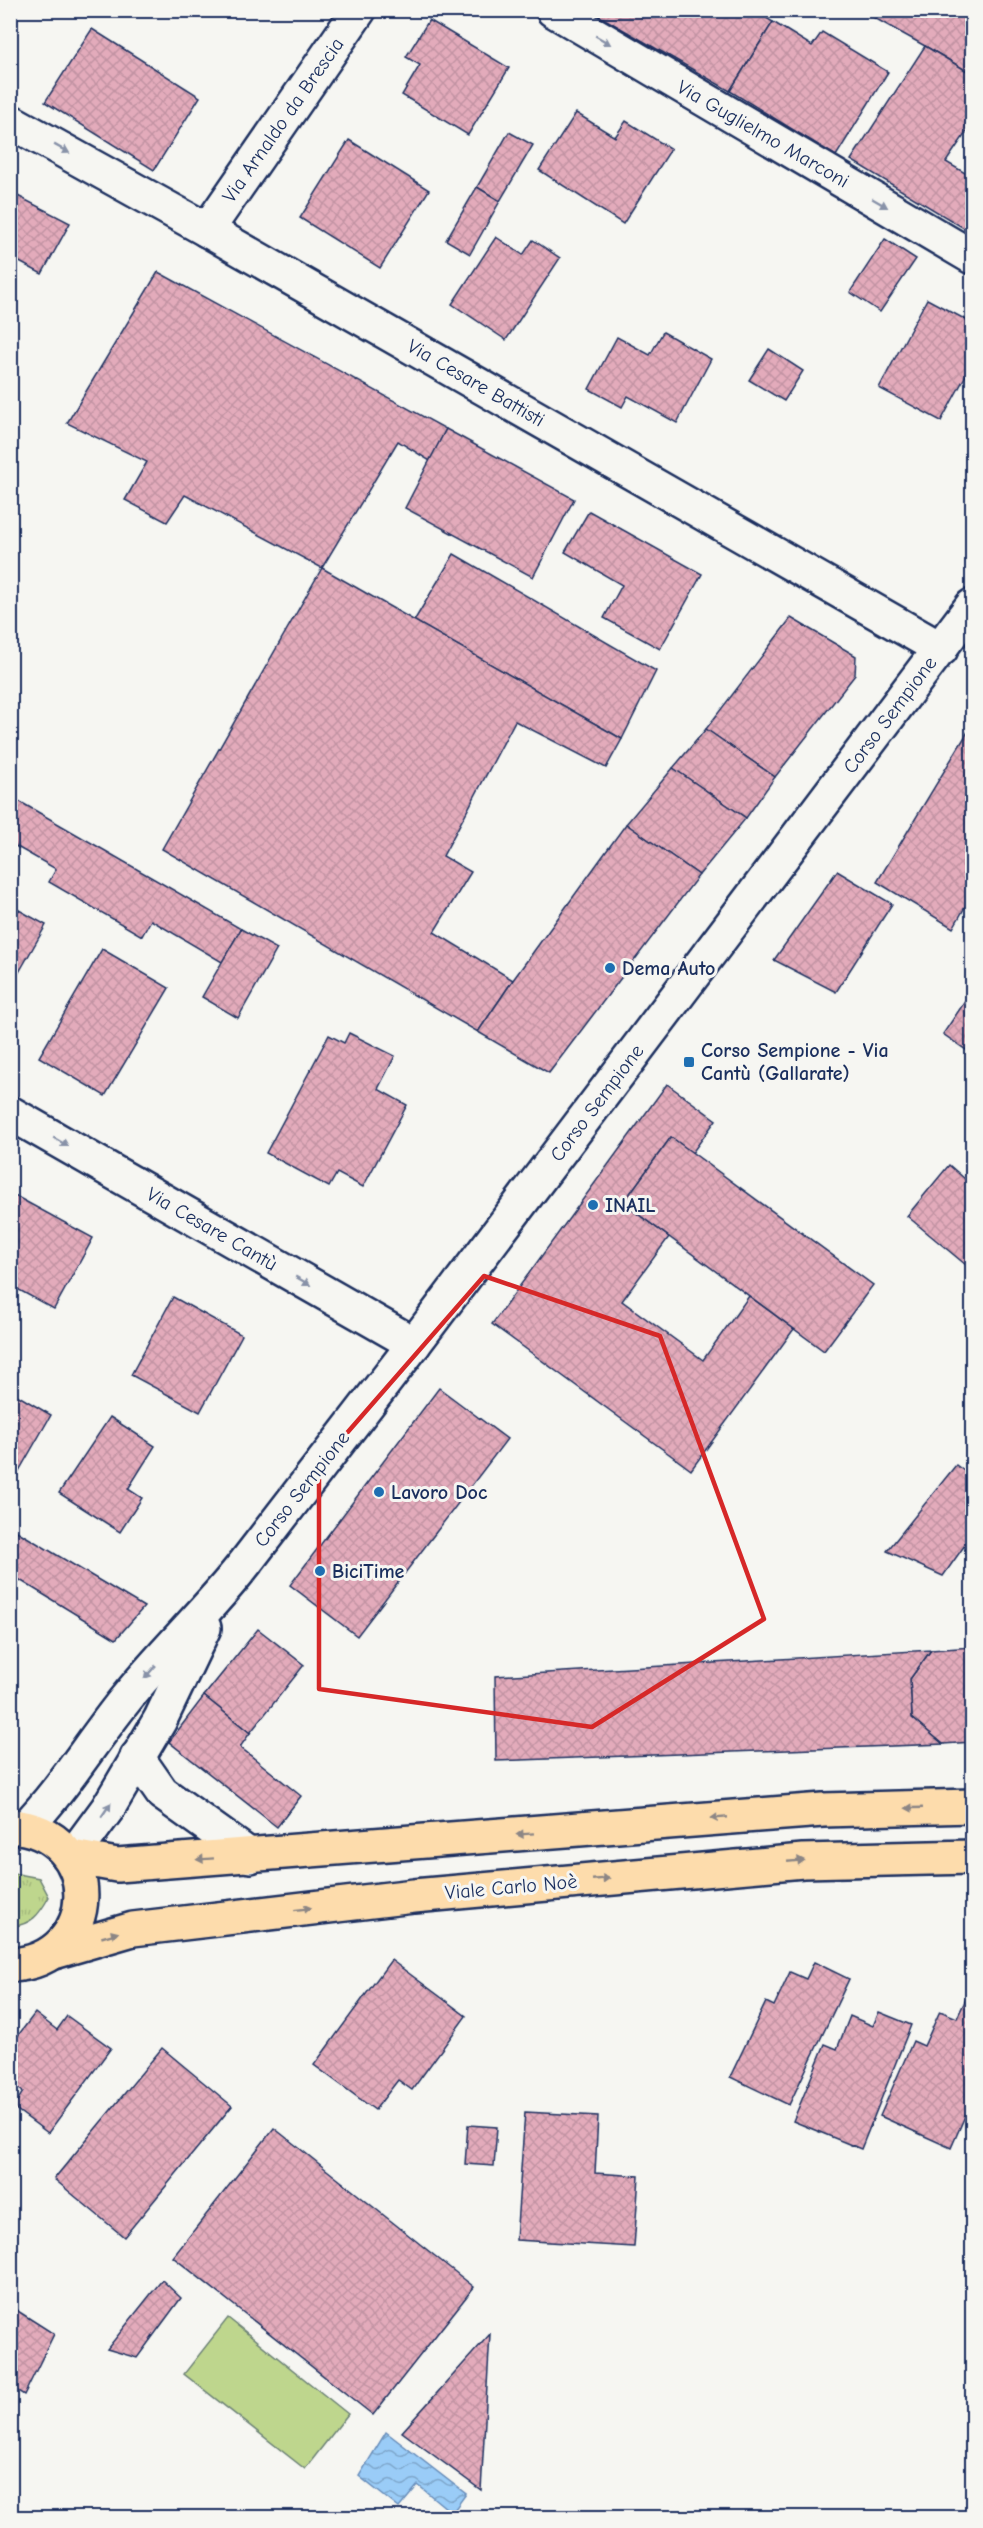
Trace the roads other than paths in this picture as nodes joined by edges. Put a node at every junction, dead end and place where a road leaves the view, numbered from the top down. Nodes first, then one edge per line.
1 (359, 10) edge
2 (553, 10) edge
3 (10, 120) edge
4 (207, 230) junction
5 (972, 257) edge
6 (972, 606) edge
7 (941, 648) junction
8 (10, 1113) edge
9 (414, 1344) junction
10 (218, 1598) junction
11 (138, 1757) junction
12 (972, 1806) edge
13 (18, 1827) edge
14 (250, 1856) junction
15 (72, 1857) junction
16 (972, 1857) edge
17 (54, 1952) junction
18 (10, 1965) edge

1 - 4 street, Via Arnaldo da Brescia
2 -> 5 street, Via Guglielmo Marconi
3 -> 4 street, Via Cesare Battisti
4 - 7 street, Via Cesare Battisti
6 - 7 street, Corso Sempione
7 - 9 street, Corso Sempione
8 -> 9 street, Via Cesare Cantù
9 - 10 street, Corso Sempione
10 - 11 street, Corso Sempione
10 -> 13 street, Corso Sempione
11 - 14 street
15 -> 11 street, Corso Sempione
12 -> 14 main road
13 - 15 main road
14 -> 15 main road
15 - 17 main road
17 -> 16 main road, Viale Carlo Noè
17 - 18 main road, Viale Carlo Noè

